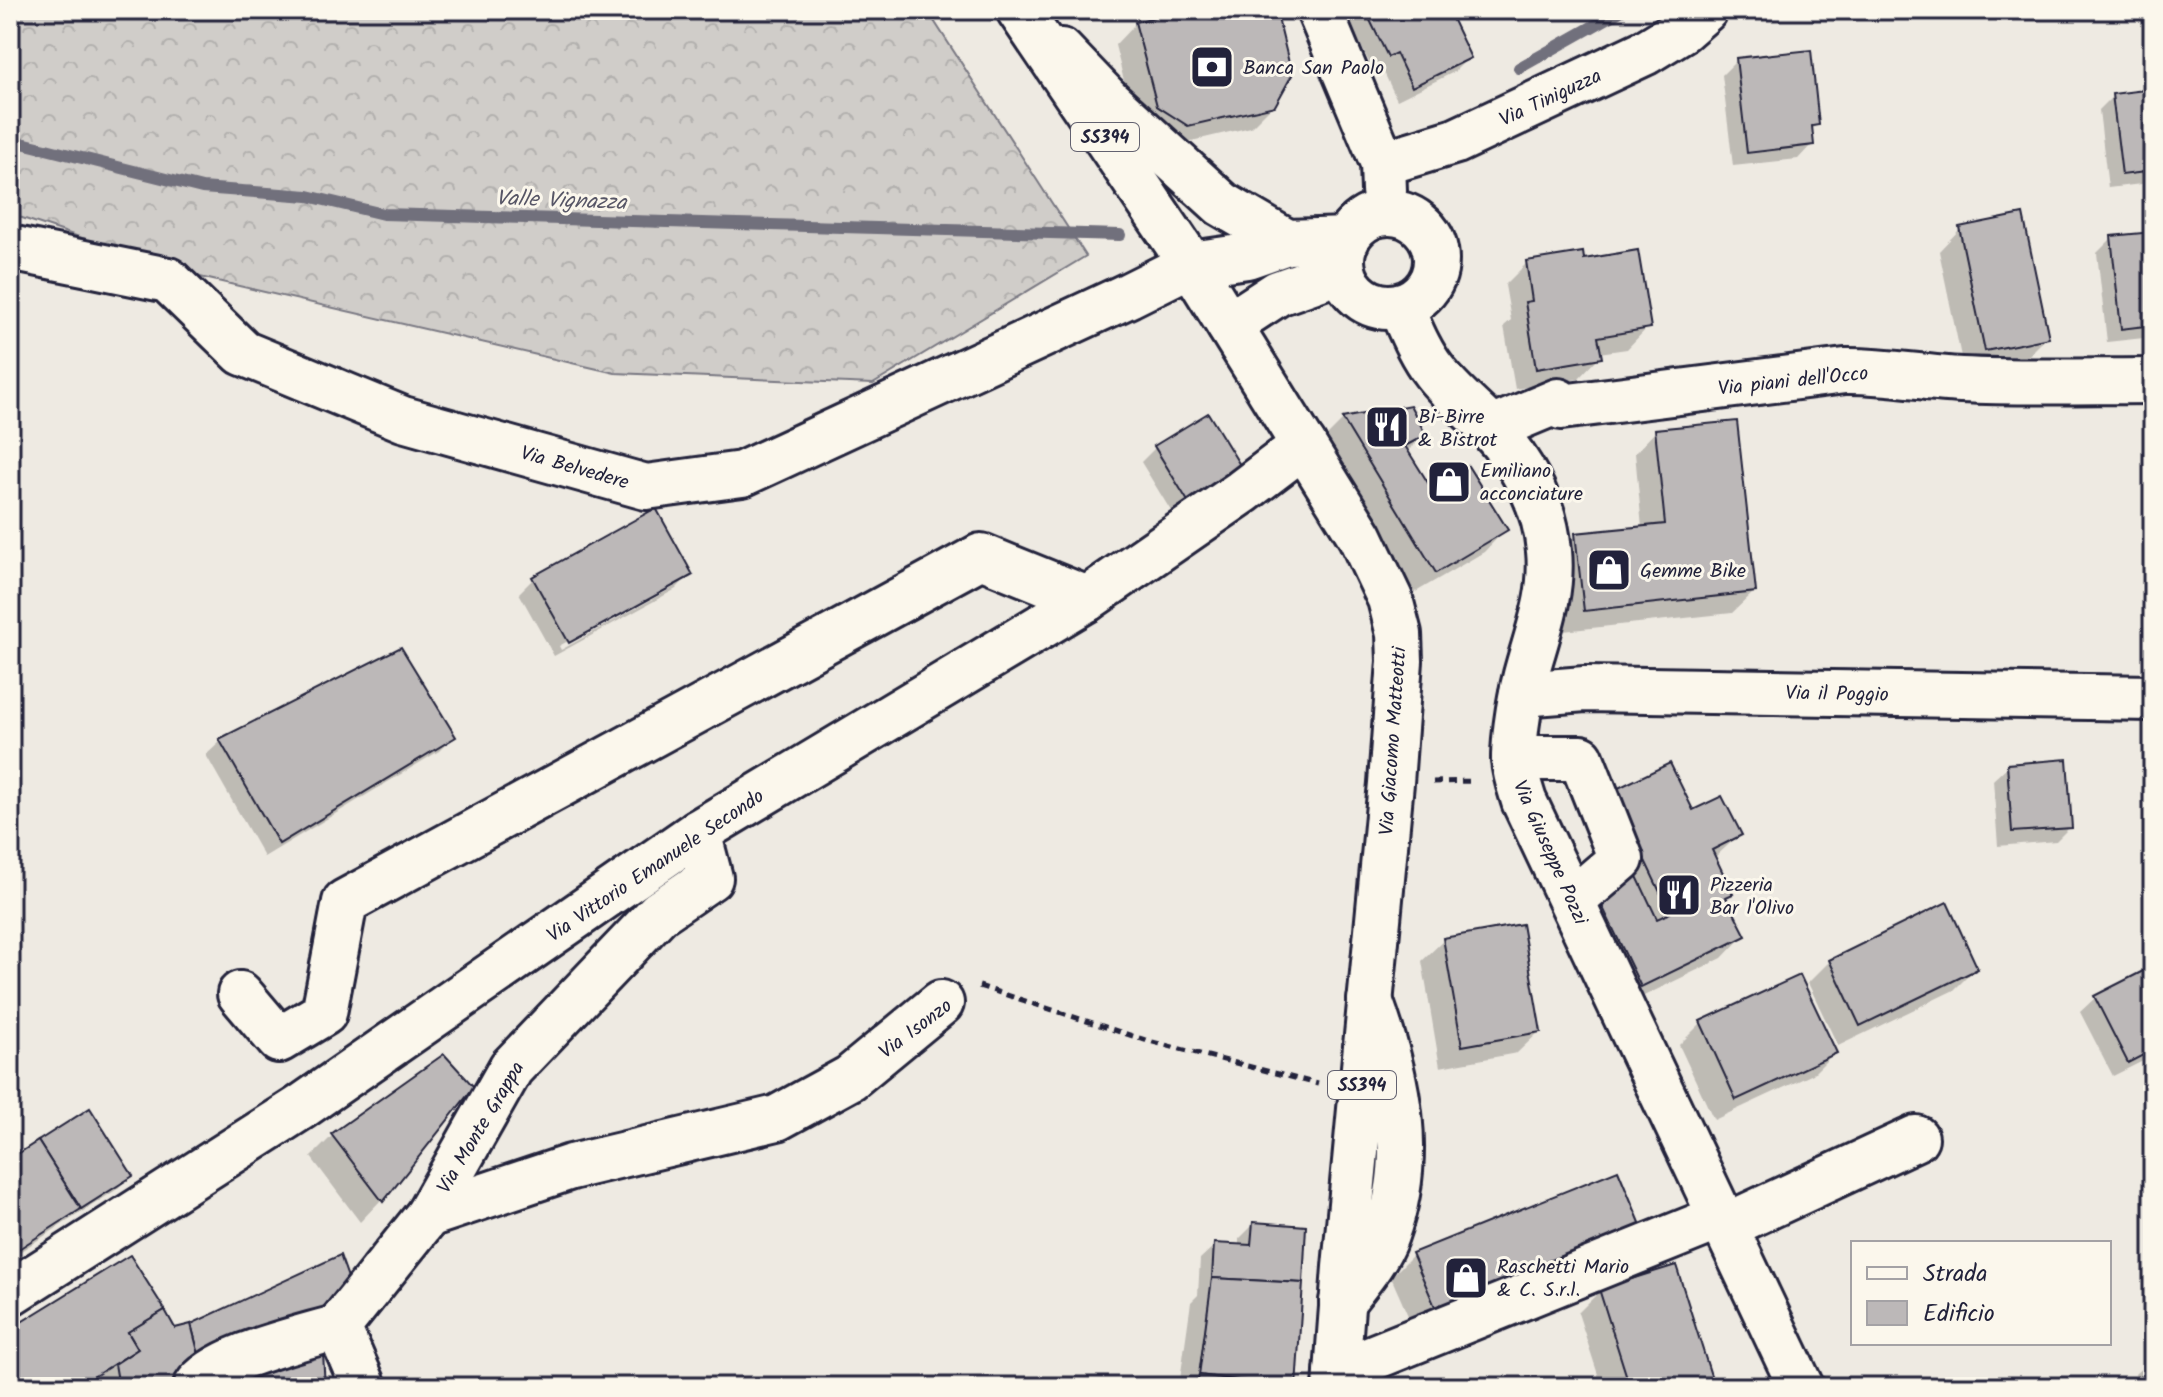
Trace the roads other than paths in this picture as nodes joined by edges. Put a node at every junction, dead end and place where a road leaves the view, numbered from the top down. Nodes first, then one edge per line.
1 (1020, 10) edge
2 (1319, 10) edge
3 (1705, 10) edge
4 (1383, 163) junction
5 (1385, 213) junction
6 (1287, 242) junction
7 (10, 248) edge
8 (1345, 255) junction
9 (1191, 264) junction
10 (1400, 306) junction
11 (1229, 325) junction
12 (2153, 381) edge
13 (1491, 429) junction
14 (1304, 445) junction
15 (1087, 599) junction
16 (1522, 694) junction
17 (2153, 698) edge
18 (1515, 765) junction
19 (698, 832) junction
20 (1572, 901) junction
21 (240, 994) dead end
22 (941, 1003) road end
23 (279, 1040) junction
24 (300, 1108) junction
25 (1916, 1138) dead end
26 (428, 1215) junction
27 (1722, 1222) junction
28 (10, 1293) edge
29 (338, 1327) junction
30 (1336, 1380) edge
31 (196, 1387) edge
32 (364, 1387) edge
33 (1801, 1387) edge

1 - 6 street
1 - 9 street, Via Giacomo Matteotti / SS394
2 - 4 street
3 - 4 street, Via Tiniguzza
4 - 5 street
5 - 8 street
5 - 10 street
6 - 8 street
6 - 9 street, Via Belvedere
7 - 9 street, Via Belvedere
8 - 10 street
8 - 11 street
9 - 11 street, Via Giacomo Matteotti / SS394
10 - 13 street, Via Giuseppe Pozzi
11 - 14 street, Via Giacomo Matteotti / SS394
12 - 13 street, Via piani dell'Occo
13 - 16 street, Via Giuseppe Pozzi
14 - 15 street, Via Vittorio Emanuele Secondo
14 - 30 street, Via Giacomo Matteotti / SS394
15 - 19 street, Via Vittorio Emanuele Secondo
15 - 23 street
16 - 17 street, Via il Poggio
16 - 18 street, Via Giuseppe Pozzi
18 - 20 street, Via Giuseppe Pozzi
18 - 20 street
19 - 24 street, Via Vittorio Emanuele Secondo
19 - 26 street, Via Monte Grappa
20 - 27 street, Via Giuseppe Pozzi
21 - 23 street
22 - 26 street, Via Isonzo
23 - 24 street
24 - 28 street, Via Vittorio Emanuele Secondo
25 - 27 street
26 - 29 street, Via Monte Grappa
27 - 30 street
27 - 33 street, Via Giuseppe Pozzi
29 - 31 street
29 - 32 street

